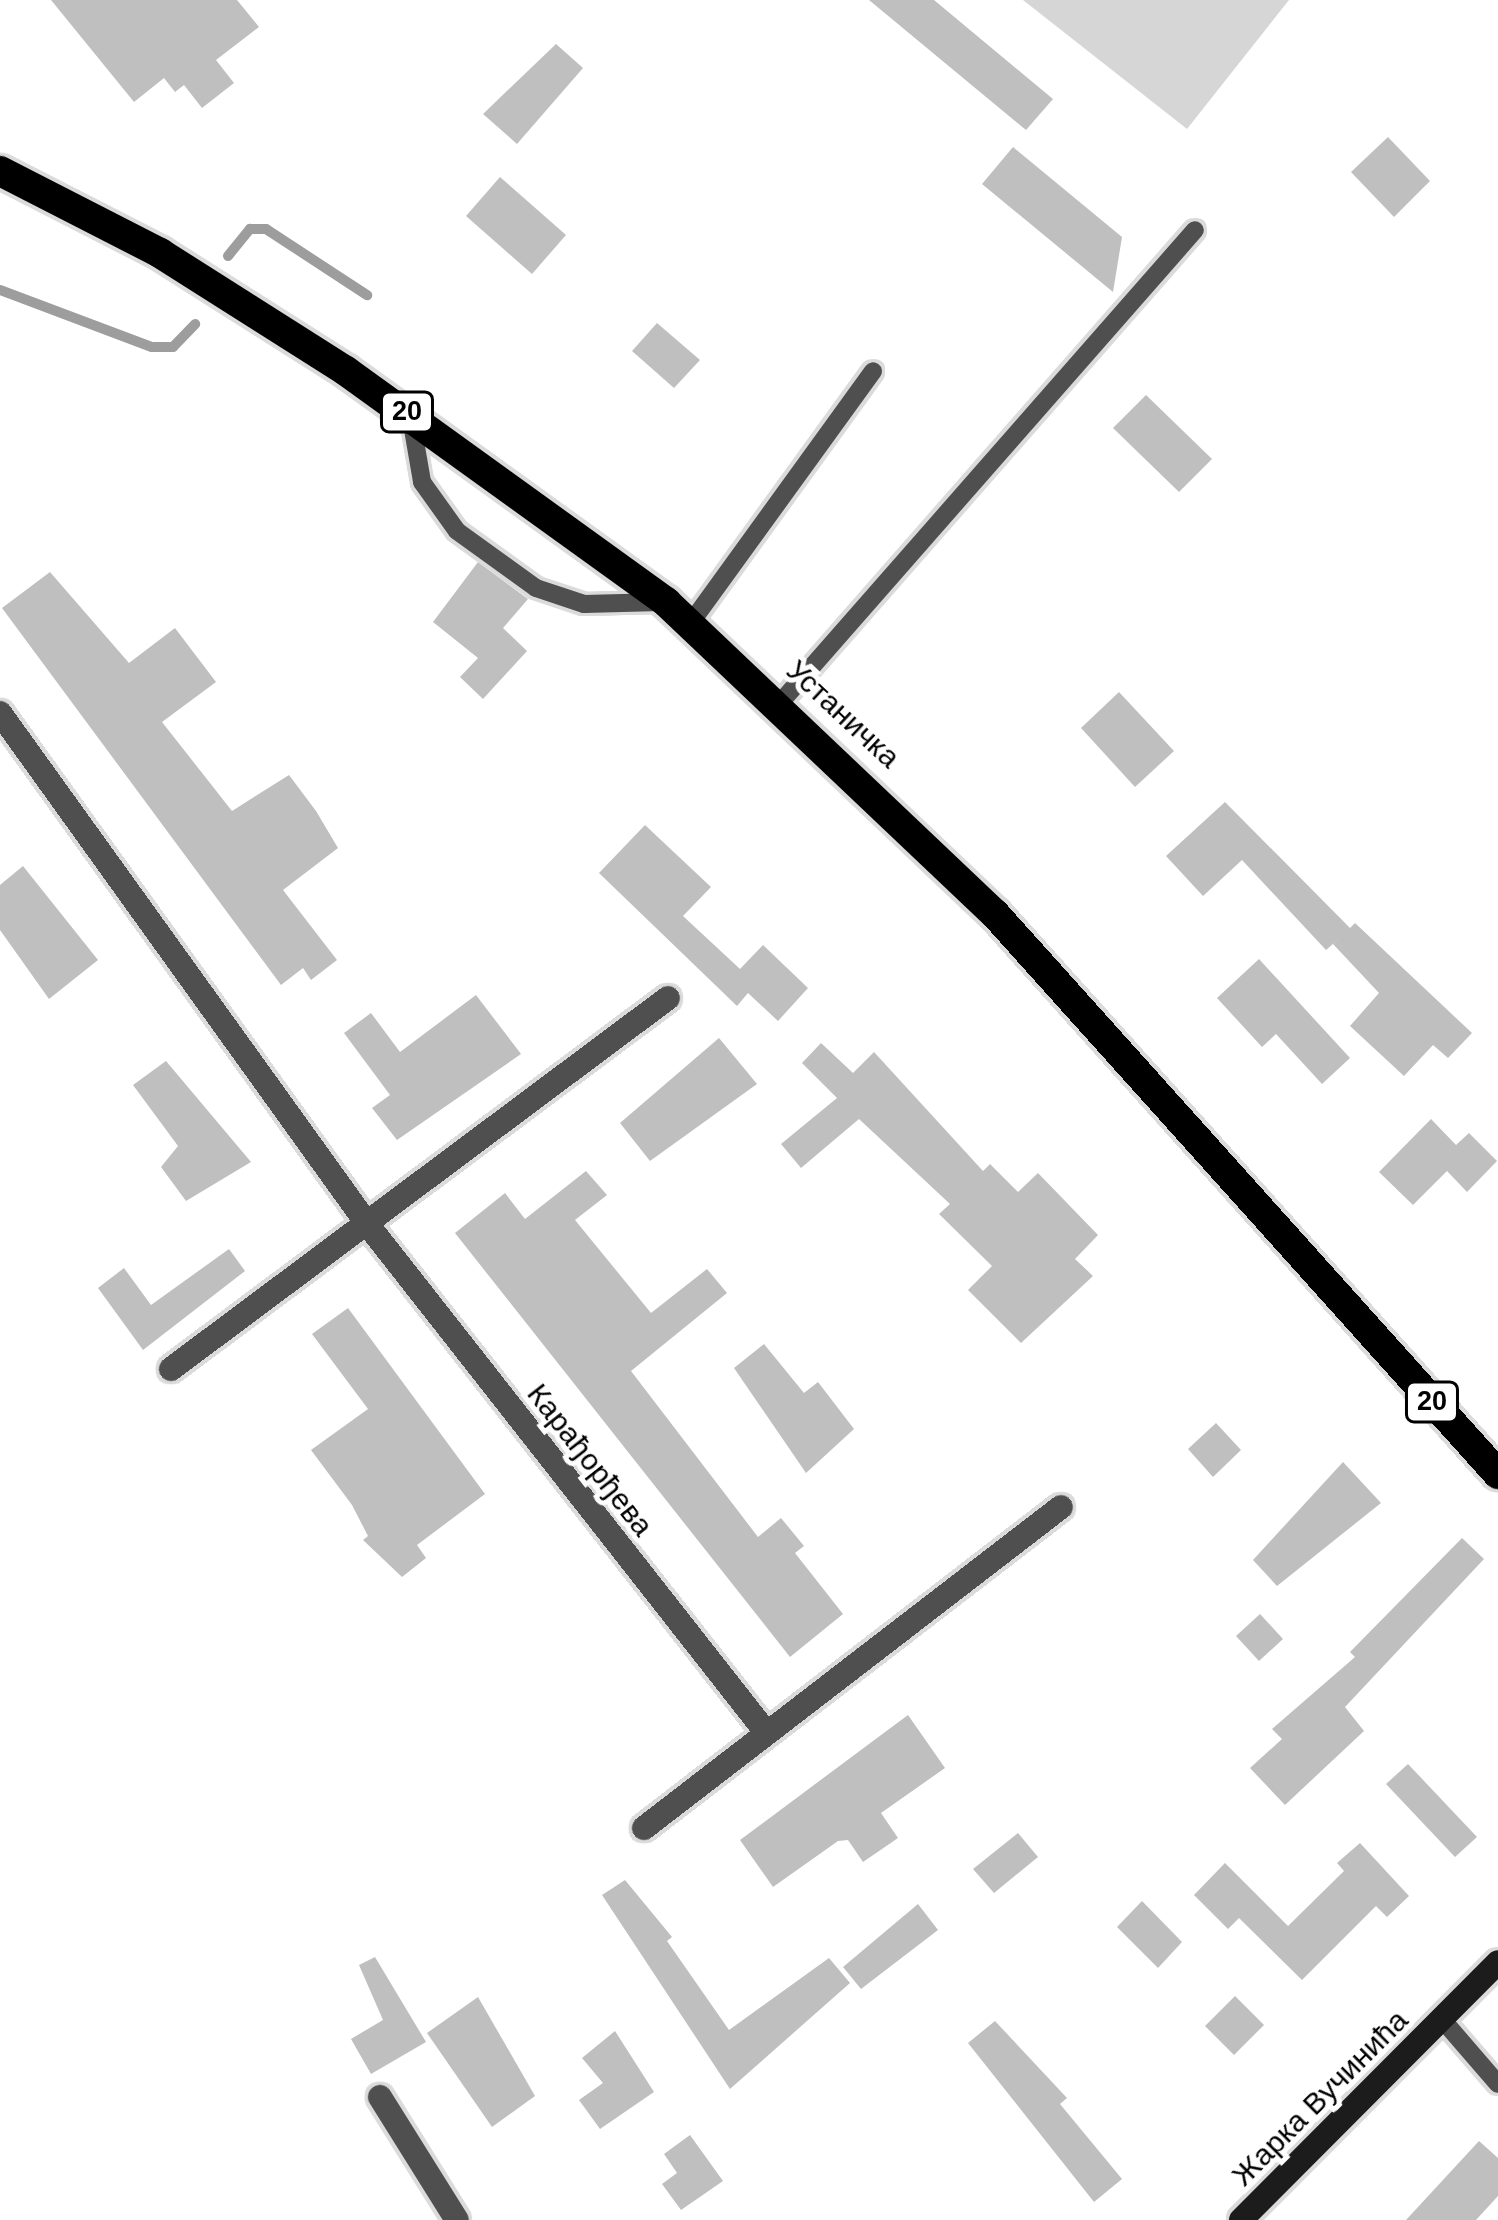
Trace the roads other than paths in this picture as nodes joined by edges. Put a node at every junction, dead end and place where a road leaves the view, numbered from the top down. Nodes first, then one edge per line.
1 (0, 171) edge
2 (1196, 230) dead end
3 (873, 371) dead end
4 (410, 414) junction
5 (666, 602) junction
6 (690, 624) junction
7 (780, 703) junction
8 (0, 713) edge
9 (668, 998) dead end
10 (368, 1225) junction
11 (171, 1369) dead end
12 (1498, 1474) edge
13 (1060, 1507) dead end
14 (765, 1732) junction
15 (644, 1828) dead end
16 (1498, 1962) edge
17 (1441, 2018) junction
18 (1498, 2084) edge
19 (380, 2097) dead end
20 (457, 2220) edge
21 (1241, 2220) edge

1 - 4 main road, Устаничка / 20
2 - 7 lane
3 - 6 lane
4 - 5 main road, Устаничка / 20
4 - 5 lane
5 - 6 main road, Устаничка / 20
6 - 7 main road, Устаничка / 20
7 - 12 main road, Устаничка / 20
8 - 10 street, Карађорђева
9 - 10 street
10 - 11 street
10 - 14 street, Карађорђева
13 - 14 street
14 - 15 street
16 - 17 street, Жарка Вучинића
17 - 18 lane
17 - 21 street, Жарка Вучинића
19 - 20 street

